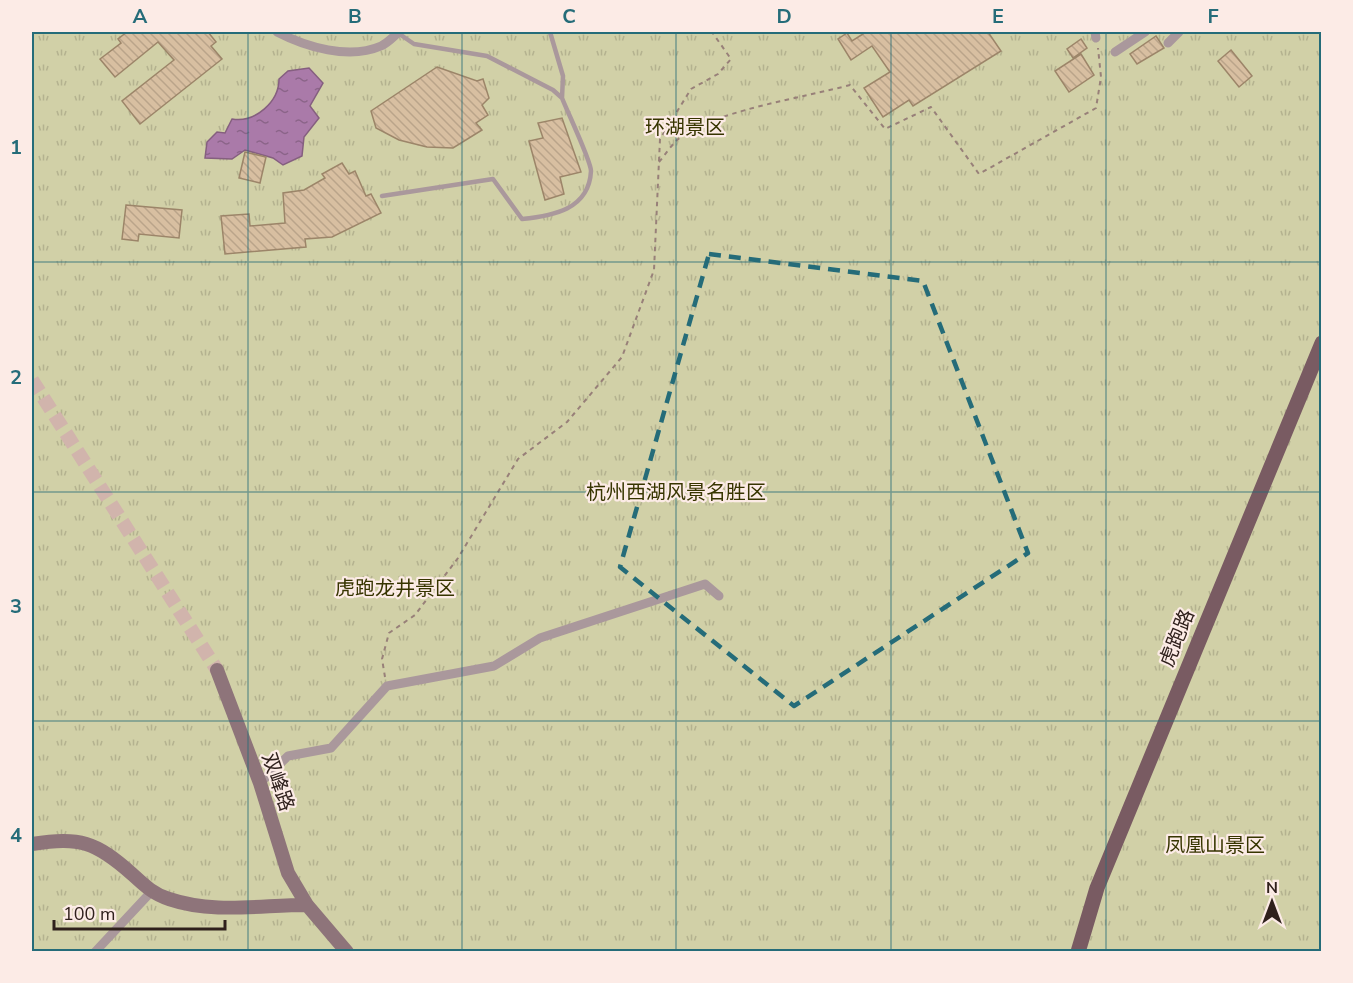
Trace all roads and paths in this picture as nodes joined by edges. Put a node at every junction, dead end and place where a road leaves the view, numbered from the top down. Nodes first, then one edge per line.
1 (277, 32) edge
2 (399, 32) edge
3 (550, 32) edge
4 (712, 32) edge
5 (1145, 32) edge
6 (1179, 32) edge
7 (1096, 35) edge
8 (1168, 43) dead end
9 (1116, 52) dead end
10 (562, 98) junction
11 (659, 162) junction
12 (382, 196) dead end
13 (1322, 343) edge
14 (719, 596) dead end
15 (217, 670) tunnel mouth
16 (387, 686) junction
17 (260, 783) junction
18 (32, 844) edge
19 (151, 892) junction
20 (307, 905) junction
21 (95, 951) edge
22 (347, 951) edge
23 (1077, 951) edge

1 - 2 street
2 - 10 lane
3 - 10 lane
4 - 11 path
5 - 9 street
6 - 8 street
7 - 11 path
10 - 12 lane
11 - 16 path
13 - 23 main road, 虎跑路
14 - 16 street
15 - 17 main road, 双峰路
16 - 17 street
17 - 20 main road, 双峰路
18 - 19 main road
19 - 20 main road
19 - 21 street
20 - 22 main road, 双峰路

